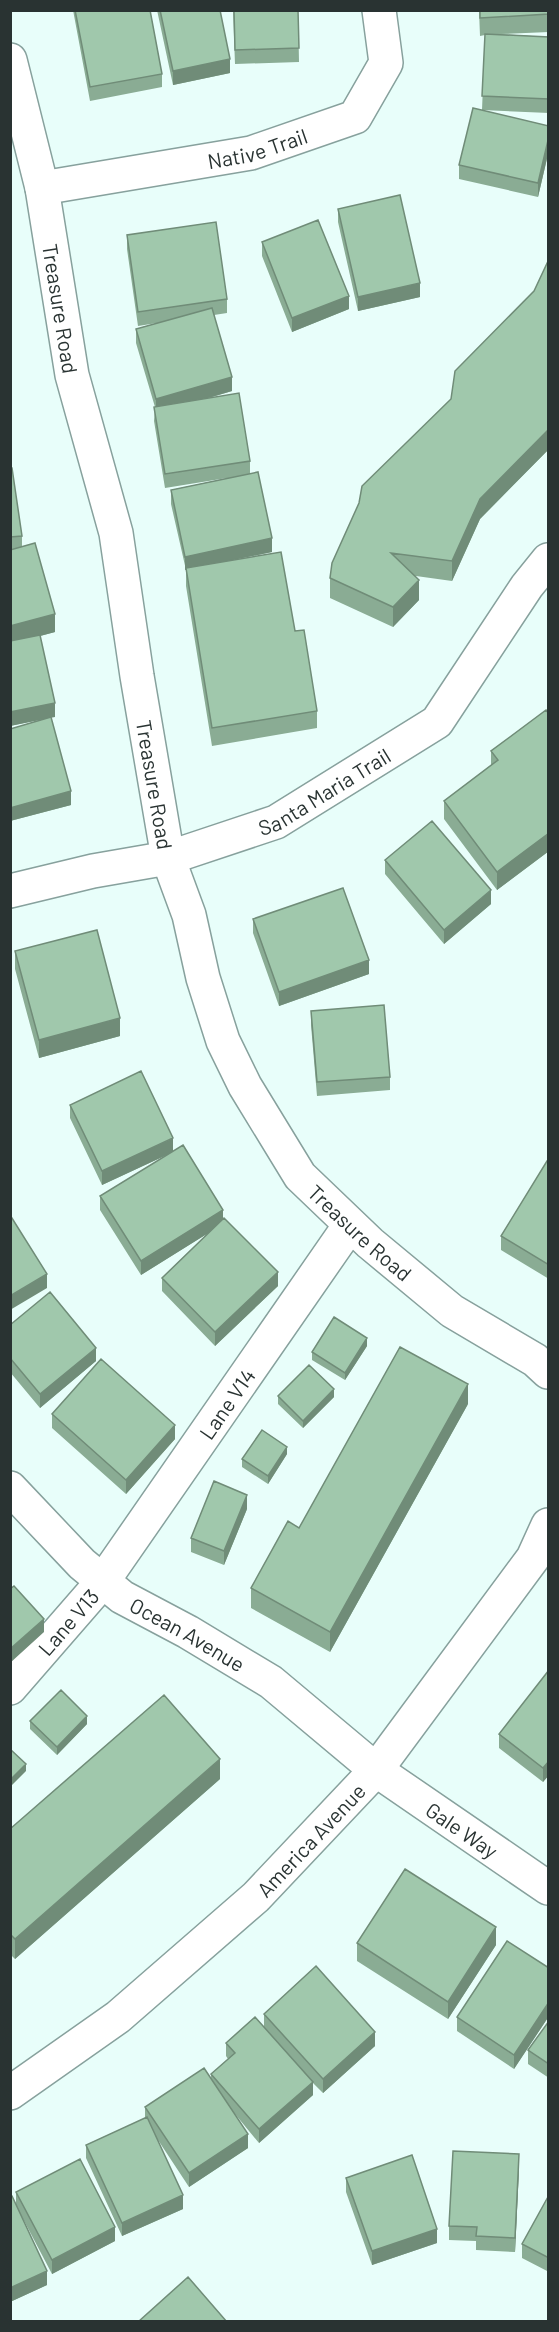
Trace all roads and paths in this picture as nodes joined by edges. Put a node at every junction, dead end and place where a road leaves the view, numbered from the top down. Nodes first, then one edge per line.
1 (379, 10) edge
2 (10, 60) edge
3 (42, 188) junction
4 (549, 560) edge
5 (168, 858) junction
6 (10, 891) edge
7 (350, 1225) junction
8 (549, 1372) edge
9 (10, 1488) edge
10 (549, 1525) edge
11 (103, 1581) junction
12 (10, 1688) edge
13 (376, 1770) junction
14 (549, 1888) edge
15 (10, 2093) edge

1 - 3 street, Native Trail
2 - 3 street, Treasure Road
3 - 5 street, Treasure Road
4 - 5 street, Santa Maria Trail
5 - 6 street, Santa Maria Trail
5 - 7 street, Treasure Road
7 - 8 street, Treasure Road
7 - 11 street, Lane V14
9 - 11 street, Ocean Avenue
10 - 13 street, America Avenue
11 - 12 street, Lane V13
11 - 13 street, Ocean Avenue
13 - 14 street, Gale Way
13 - 15 street, America Avenue

